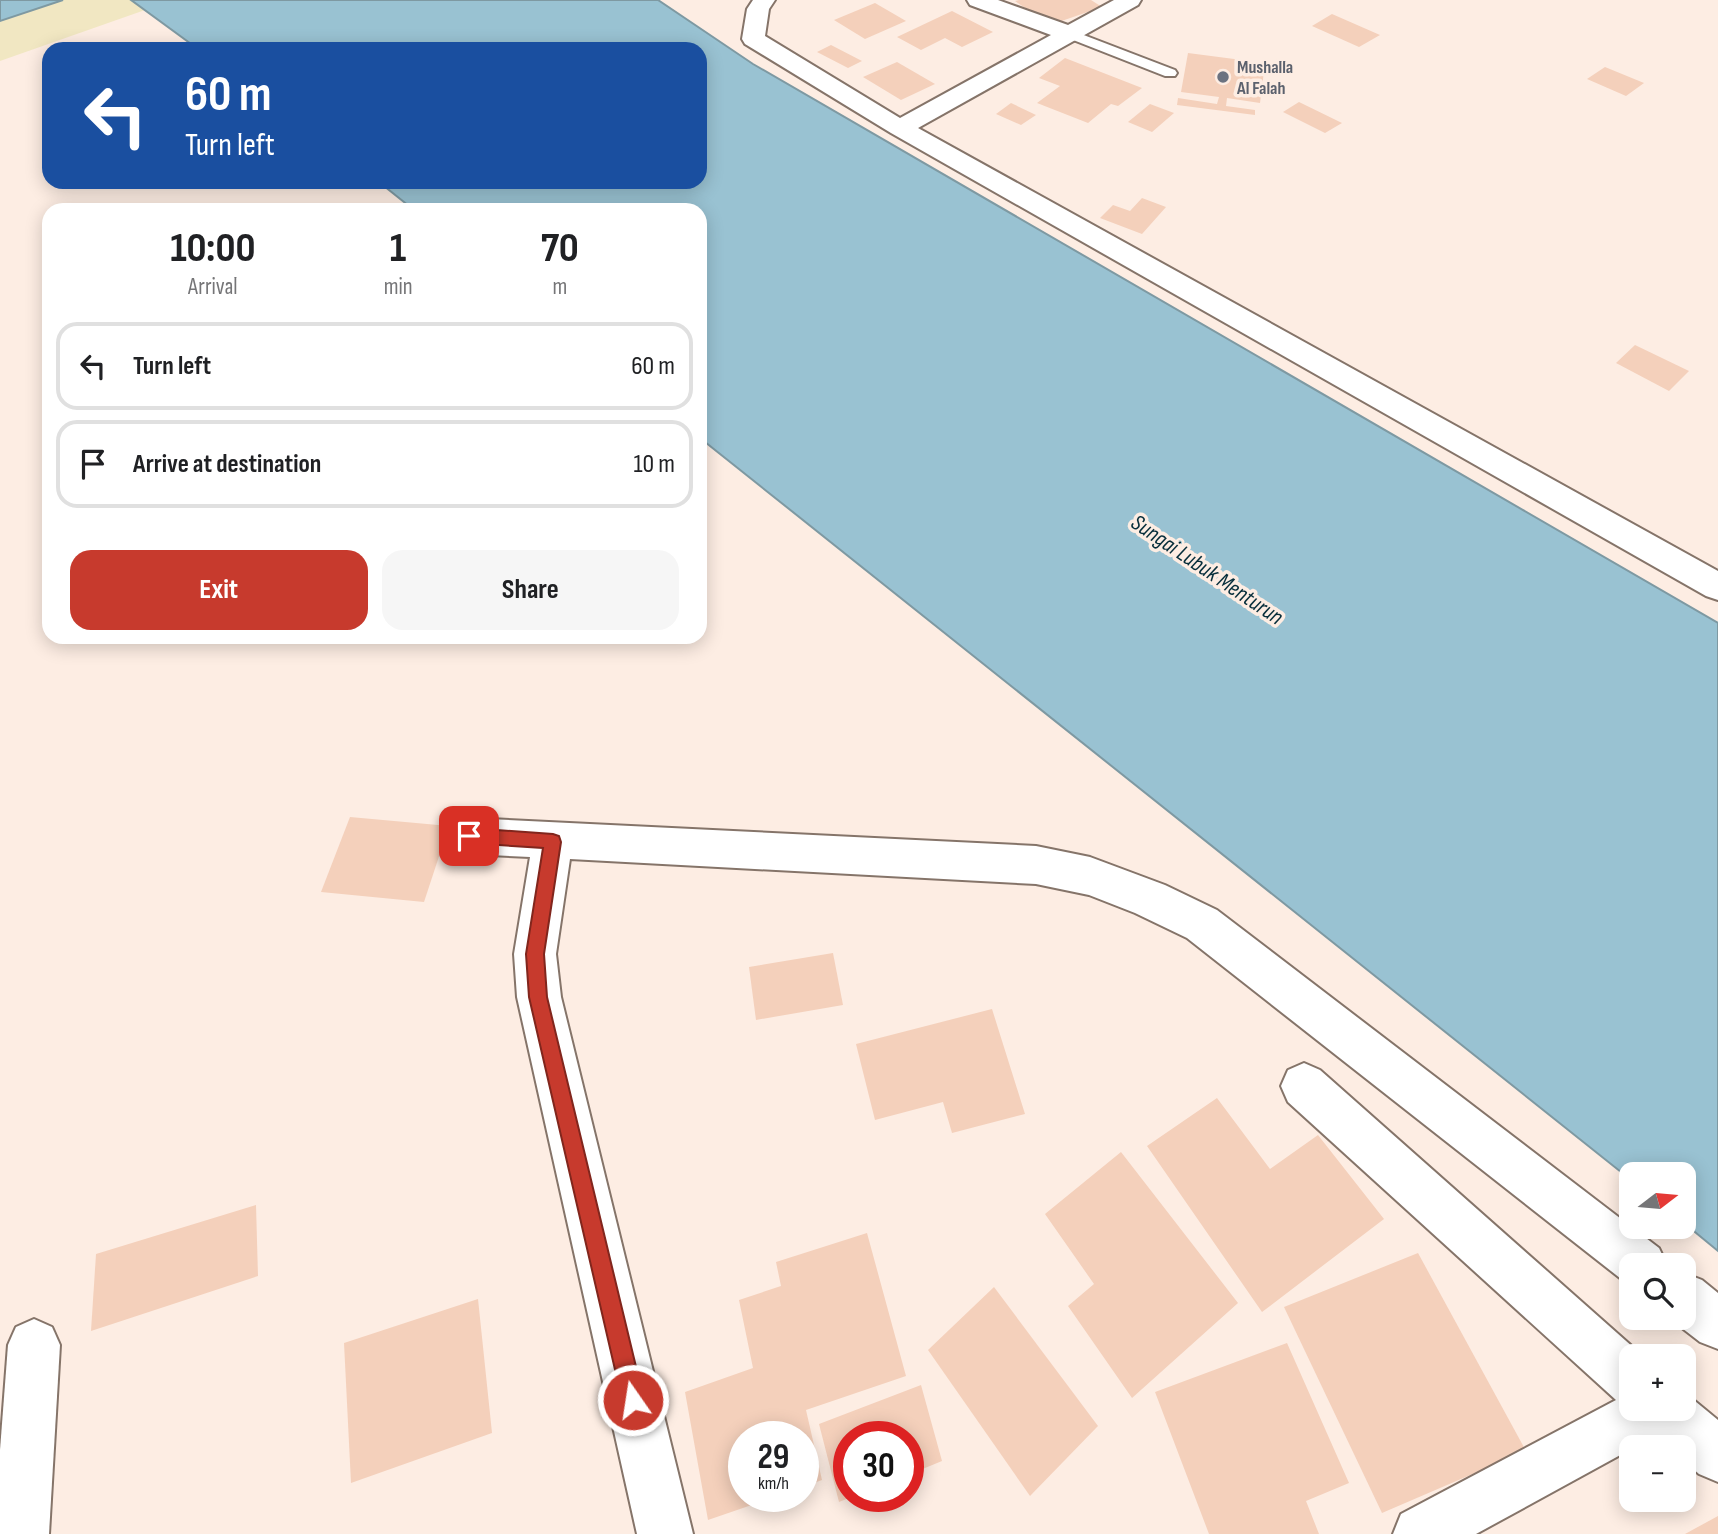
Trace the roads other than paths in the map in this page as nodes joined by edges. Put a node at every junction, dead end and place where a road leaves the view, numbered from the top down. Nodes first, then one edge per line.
1 (764, 0) edge
2 (978, 0) edge
3 (1130, 0) edge
4 (1068, 33) junction
5 (1170, 73) dead end
6 (900, 128) junction
7 (1718, 587) edge
8 (469, 836) dead end
9 (553, 842) junction
10 (1304, 1086) dead end
11 (1627, 1253) edge
12 (1696, 1307) edge
13 (1718, 1324) edge
14 (33, 1345) dead end
15 (1619, 1369) edge
16 (1630, 1421) edge
17 (1677, 1421) edge
18 (1718, 1455) edge
19 (22, 1534) edge
20 (665, 1534) edge
21 (1421, 1534) edge

1 - 6 street
2 - 4 street
3 - 4 street
4 - 5 lane
4 - 6 street
6 - 7 street
8 - 9 street
9 - 11 street
9 - 20 street
10 - 15 street
12 - 13 street
14 - 19 street
16 - 21 street
17 - 18 street

